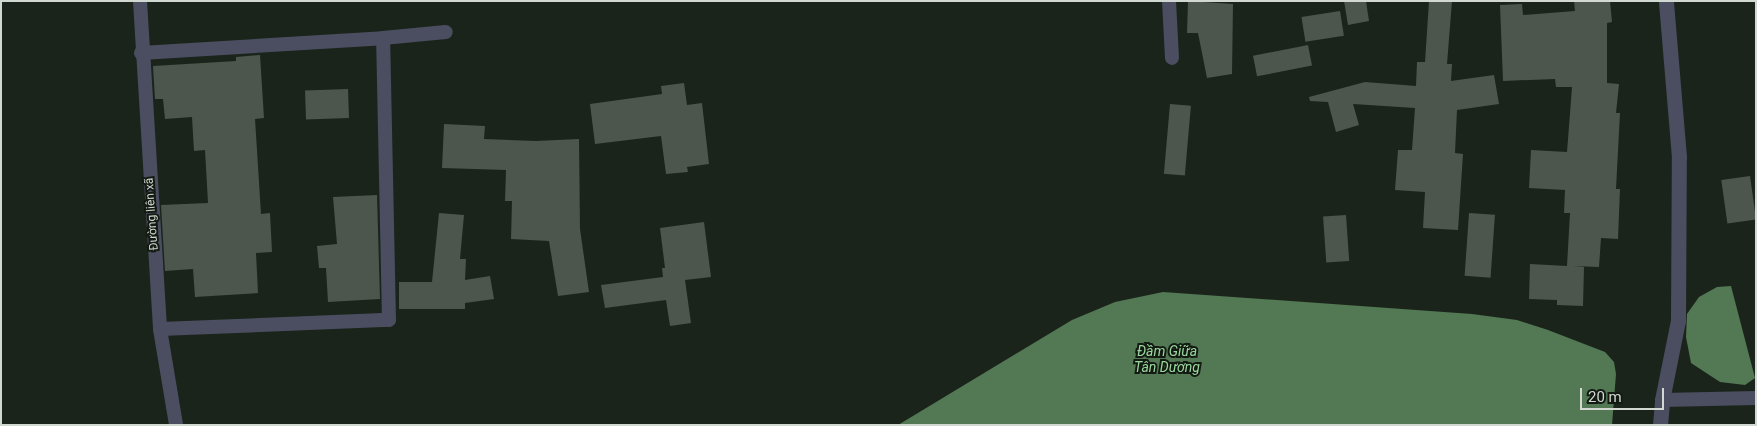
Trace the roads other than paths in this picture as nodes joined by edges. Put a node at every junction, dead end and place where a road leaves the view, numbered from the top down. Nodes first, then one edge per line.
1 (140, 1) edge
2 (1169, 1) edge
3 (1666, 1) edge
4 (446, 32) dead end
5 (384, 38) junction
6 (142, 53) junction
7 (1172, 58) dead end
8 (160, 329) junction
9 (1756, 398) edge
10 (1662, 400) junction
11 (176, 425) edge
12 (1660, 425) edge

1 - 6 lane, Đường liên xã
2 - 7 lane
3 - 10 street
4 - 5 lane
5 - 6 lane
5 - 8 lane
6 - 8 lane, Đường liên xã
8 - 11 lane, Đường liên xã
9 - 10 lane
10 - 12 street

